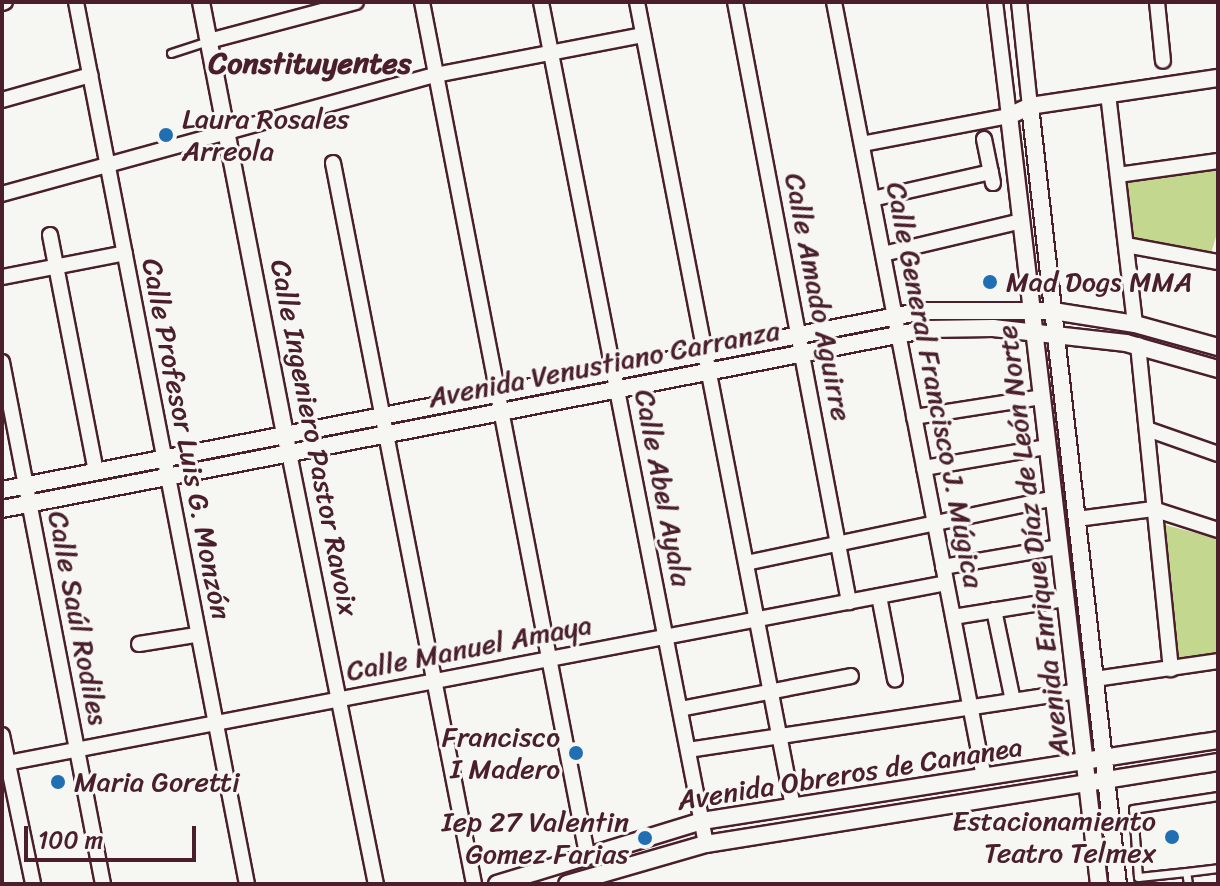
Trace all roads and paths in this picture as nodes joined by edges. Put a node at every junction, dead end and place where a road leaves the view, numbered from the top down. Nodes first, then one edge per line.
1 (76, 2) edge
2 (201, 2) edge
3 (356, 2) edge
4 (422, 2) edge
5 (541, 2) edge
6 (637, 2) edge
7 (735, 2) edge
8 (834, 2) edge
9 (995, 2) edge
10 (1019, 2) edge
11 (1157, 2) edge
12 (643, 35) junction
13 (209, 41) junction
14 (550, 50) junction
15 (171, 53) dead end
16 (1163, 61) dead end
17 (91, 75) junction
18 (435, 75) junction
19 (1218, 78) edge
20 (1108, 94) junction
21 (2, 100) edge
22 (1030, 106) junction
23 (1009, 116) junction
24 (227, 133) junction
25 (984, 139) dead end
26 (862, 144) junction
27 (1013, 154) junction
28 (1218, 161) edge
29 (333, 163) dead end
30 (107, 166) junction
31 (991, 171) junction
32 (1118, 175) junction
33 (2, 194) edge
34 (872, 199) junction
35 (1021, 221) junction
36 (50, 235) dead end
37 (1218, 244) edge
38 (1126, 245) junction
39 (125, 253) junction
40 (883, 254) junction
41 (1215, 261) edge
42 (56, 266) junction
43 (2, 277) edge
44 (1031, 309) junction
45 (1053, 311) junction
46 (1135, 324) junction
47 (897, 325) junction
48 (1034, 332) junction
49 (1056, 334) junction
50 (800, 344) junction
51 (1138, 345) junction
52 (1218, 347) edge
53 (2, 362) edge
54 (707, 362) junction
55 (1218, 369) edge
56 (615, 380) junction
57 (1042, 397) junction
58 (500, 403) junction
59 (914, 417) junction
60 (384, 425) junction
61 (1147, 429) junction
62 (285, 435) junction
63 (1047, 447) junction
64 (289, 453) junction
65 (1218, 454) edge
66 (165, 458) junction
67 (924, 468) junction
68 (96, 472) junction
69 (169, 476) junction
70 (25, 485) junction
71 (2, 490) edge
72 (1054, 498) junction
73 (29, 504) junction
74 (2, 509) edge
75 (1153, 509) junction
76 (1077, 519) junction
77 (934, 521) junction
78 (1218, 530) edge
79 (838, 545) junction
80 (1059, 547) junction
81 (746, 563) junction
82 (943, 567) junction
83 (946, 583) junction
84 (879, 596) junction
85 (1065, 599) junction
86 (849, 602) junction
87 (994, 610) junction
88 (953, 617) junction
89 (757, 619) junction
90 (196, 635) junction
91 (666, 637) junction
92 (139, 644) dead end
93 (547, 659) junction
94 (1218, 661) edge
95 (1171, 669) junction
96 (851, 676) dead end
97 (895, 679) dead end
98 (1095, 679) junction
99 (431, 682) junction
100 (771, 691) junction
101 (1076, 691) junction
102 (341, 699) junction
103 (1013, 701) junction
104 (970, 707) junction
105 (680, 709) junction
106 (216, 723) junction
107 (2, 735) edge
108 (780, 737) junction
109 (1218, 740) edge
110 (78, 749) junction
111 (688, 750) junction
112 (1103, 758) junction
113 (1085, 761) junction
114 (1218, 762) edge
115 (5, 763) edge
116 (984, 777) junction
117 (1106, 779) junction
118 (1087, 782) junction
119 (1218, 796) edge
120 (793, 807) junction
121 (702, 821) junction
122 (706, 844) junction
123 (587, 854) junction
124 (1218, 868) edge
125 (1186, 872) junction
126 (1138, 877) junction
127 (1117, 882) edge
128 (33, 884) edge
129 (103, 884) edge
130 (247, 884) edge
131 (376, 884) edge
132 (474, 884) edge
133 (497, 884) edge
134 (567, 884) edge
135 (1099, 884) edge
136 (1188, 884) edge

1 - 17 street, Calle Profesor Luis G. Monzón
2 - 13 street, Calle Ingeniero Pastor Ravoix
3 - 13 street
4 - 18 street
5 - 14 street, Calle Abel Ayala
6 - 12 street
7 - 50 street, Calle Amado Aguirre
8 - 26 street, Calle General Francisco J. Múgica
9 - 23 street, Avenida Enrique Díaz de León Norte
10 - 22 street, Avenida Enrique Díaz de León Norte
11 - 16 street
12 - 14 street
12 - 54 street
13 - 15 lane
13 - 24 street, Calle Ingeniero Pastor Ravoix
14 - 18 street
14 - 56 street, Calle Abel Ayala
17 - 21 street
17 - 30 street, Calle Profesor Luis G. Monzón
18 - 24 street
18 - 58 street
19 - 20 street
20 - 22 street
20 - 32 street
22 - 23 street
22 - 45 street, Avenida Enrique Díaz de León Norte
23 - 26 street
23 - 27 street, Avenida Enrique Díaz de León Norte
24 - 30 street
24 - 62 street, Calle Ingeniero Pastor Ravoix
25 - 31 street
26 - 34 street, Calle General Francisco J. Múgica
27 - 31 street
27 - 35 street, Avenida Enrique Díaz de León Norte
28 - 32 street
29 - 60 street
30 - 33 street
30 - 39 street, Calle Profesor Luis G. Monzón
31 - 34 street
32 - 38 street
34 - 40 street, Calle General Francisco J. Múgica
35 - 40 street
35 - 44 street, Avenida Enrique Díaz de León Norte
36 - 42 street
37 - 41 street
38 - 41 street
38 - 46 street
39 - 42 street
39 - 66 street, Calle Profesor Luis G. Monzón
40 - 47 street, Calle General Francisco J. Múgica
42 - 43 street
42 - 68 street
44 - 45 street, Avenida Venustiano Carranza
44 - 47 street, Avenida Venustiano Carranza
44 - 48 street, Avenida Enrique Díaz de León Norte
45 - 46 street, Avenida Venustiano Carranza
45 - 49 street, Avenida Enrique Díaz de León Norte
46 - 52 street, Avenida Venustiano Carranza
47 - 48 street, Avenida Venustiano Carranza
47 - 50 street, Avenida Venustiano Carranza
47 - 59 street, Calle General Francisco J. Múgica
48 - 49 street, Avenida Venustiano Carranza
48 - 57 street, Avenida Enrique Díaz de León Norte
49 - 51 street, Avenida Venustiano Carranza
49 - 76 street, Avenida Enrique Díaz de León Norte
50 - 54 street, Avenida Venustiano Carranza
50 - 79 street, Calle Amado Aguirre
51 - 55 street, Avenida Venustiano Carranza
51 - 61 street
53 - 70 street, Calle Saúl Rodiles
54 - 56 street, Avenida Venustiano Carranza
54 - 81 street
56 - 58 street, Avenida Venustiano Carranza
56 - 91 street, Calle Abel Ayala
57 - 59 street
57 - 63 street, Avenida Enrique Díaz de León Norte
58 - 60 street, Avenida Venustiano Carranza
58 - 93 street
59 - 67 street, Calle General Francisco J. Múgica
60 - 62 street, Avenida Venustiano Carranza
60 - 64 street, Avenida Venustiano Carranza
60 - 99 street
61 - 65 street
61 - 75 street
62 - 64 street, Calle Ingeniero Pastor Ravoix
62 - 66 street, Avenida Venustiano Carranza
63 - 67 street
63 - 72 street, Avenida Enrique Díaz de León Norte
64 - 69 street, Avenida Venustiano Carranza
64 - 102 street, Calle Ingeniero Pastor Ravoix
66 - 68 street, Avenida Venustiano Carranza
66 - 69 street, Calle Profesor Luis G. Monzón
67 - 77 street, Calle General Francisco J. Múgica
68 - 70 street, Avenida Venustiano Carranza
69 - 73 street, Avenida Venustiano Carranza
69 - 90 street, Calle Profesor Luis G. Monzón
70 - 71 street, Avenida Venustiano Carranza
70 - 73 street, Calle Saúl Rodiles
72 - 77 street
72 - 80 street, Avenida Enrique Díaz de León Norte
73 - 74 street, Avenida Venustiano Carranza
73 - 110 street, Calle Saúl Rodiles
75 - 76 street
75 - 78 street
75 - 95 street
76 - 98 street, Avenida Enrique Díaz de León Norte
77 - 79 street
77 - 82 street, Calle General Francisco J. Múgica
79 - 81 street
79 - 86 street, Calle Amado Aguirre
80 - 82 street
80 - 85 street, Avenida Enrique Díaz de León Norte
81 - 89 street
82 - 83 street, Calle General Francisco J. Múgica
83 - 84 street, Calle Manuel Amaya
83 - 88 street, Calle General Francisco J. Múgica
84 - 86 street, Calle Manuel Amaya
84 - 97 street
85 - 87 street
85 - 101 street, Avenida Enrique Díaz de León Norte
86 - 89 street, Calle Manuel Amaya
87 - 88 street
87 - 103 street
88 - 104 street, Calle General Francisco J. Múgica
89 - 91 street, Calle Manuel Amaya
89 - 100 street
90 - 92 street
90 - 106 street, Calle Profesor Luis G. Monzón
91 - 93 street, Calle Manuel Amaya
91 - 105 street, Calle Abel Ayala
93 - 99 street, Calle Manuel Amaya
93 - 123 street
94 - 95 street
95 - 98 street
96 - 100 street
98 - 112 street, Avenida Enrique Díaz de León Norte
99 - 102 street, Calle Manuel Amaya
99 - 132 street
100 - 105 street
100 - 108 street
101 - 103 street
101 - 113 street, Avenida Enrique Díaz de León Norte
102 - 106 street, Calle Manuel Amaya
102 - 131 street, Calle Ingeniero Pastor Ravoix
103 - 104 street
104 - 108 street
104 - 116 street, Calle General Francisco J. Múgica
105 - 111 street, Calle Abel Ayala
106 - 110 street, Calle Manuel Amaya
106 - 130 street, Calle Profesor Luis G. Monzón
107 - 115 street
108 - 111 street
108 - 120 street
109 - 112 street, Avenida Obreros de Cananea
110 - 115 street, Calle Manuel Amaya
110 - 129 street, Calle Saúl Rodiles
111 - 121 street, Calle Abel Ayala
112 - 113 street, Avenida Obreros de Cananea
112 - 117 street, Avenida Enrique Díaz de León Norte
113 - 116 street, Avenida Obreros de Cananea
113 - 118 street, Avenida Enrique Díaz de León Norte
114 - 117 street, Avenida Obreros de Cananea
115 - 128 street
116 - 120 street, Avenida Obreros de Cananea
117 - 118 street, Avenida Obreros de Cananea
117 - 127 street, Avenida Enrique Díaz de León Norte
118 - 122 street, Avenida Obreros de Cananea
118 - 135 street, Avenida Enrique Díaz de León Norte
119 - 126 lane
120 - 121 street, Avenida Obreros de Cananea
121 - 122 street, Calle Abel Ayala
121 - 123 street, Avenida Obreros de Cananea
122 - 134 street, Avenida Obreros de Cananea
123 - 133 street, Avenida Obreros de Cananea
124 - 125 lane
125 - 126 lane
125 - 136 lane
126 - 127 lane

